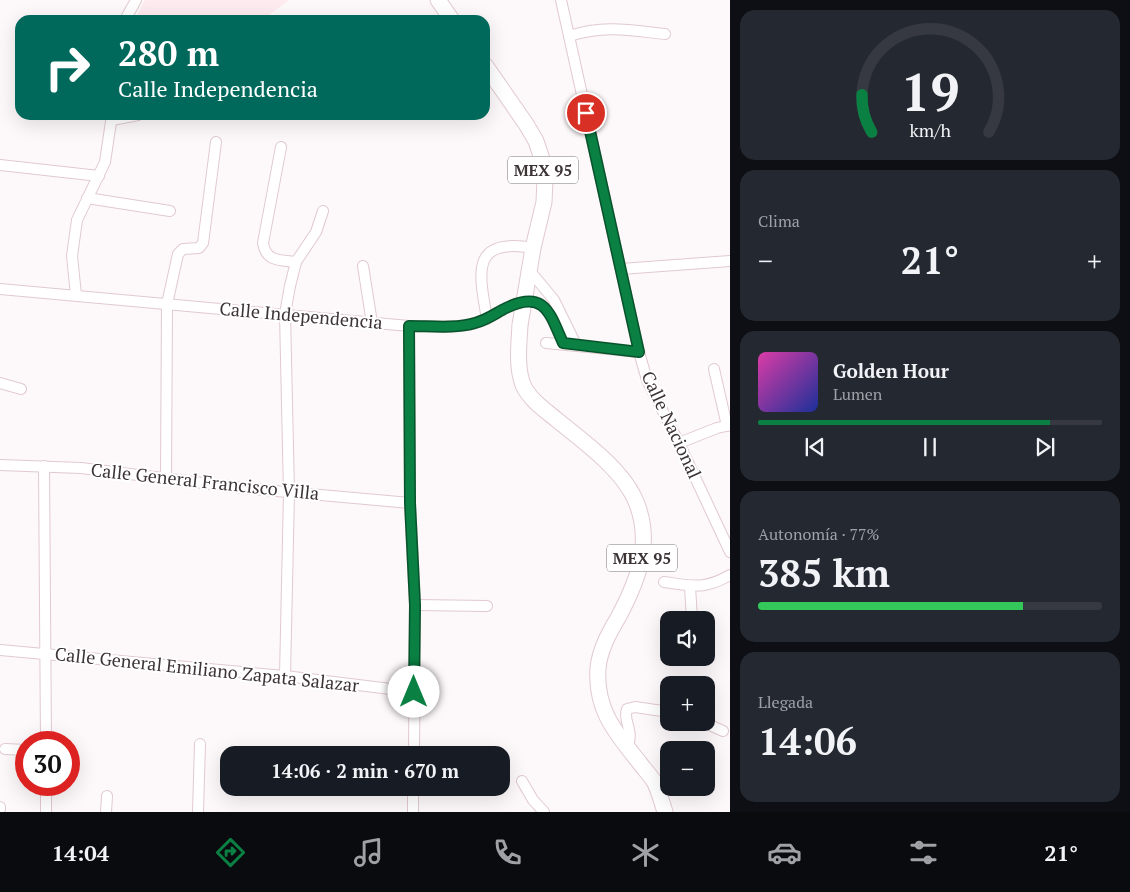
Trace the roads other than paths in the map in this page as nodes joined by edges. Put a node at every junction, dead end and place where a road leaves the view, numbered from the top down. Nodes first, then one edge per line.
1 (136, 0) edge
2 (438, 0) edge
3 (561, 0) edge
4 (128, 15) edge
5 (448, 15) edge
6 (665, 34) dead end
7 (569, 36) junction
8 (490, 73) edge
9 (112, 120) edge
10 (216, 142) dead end
11 (280, 147) dead end
12 (0, 165) edge
13 (99, 176) junction
14 (87, 198) junction
15 (170, 211) dead end
16 (322, 212) dead end
17 (533, 248) junction
18 (730, 261) edge
19 (296, 262) junction
20 (363, 266) dead end
21 (620, 269) junction
22 (530, 271) junction
23 (0, 288) edge
24 (76, 294) junction
25 (167, 304) junction
26 (285, 314) junction
27 (487, 319) junction
28 (372, 322) junction
29 (409, 326) junction
30 (546, 343) dead end
31 (563, 343) junction
32 (576, 345) junction
33 (639, 352) junction
34 (714, 369) dead end
35 (0, 383) edge
36 (21, 389) dead end
37 (729, 426) edge
38 (679, 443) junction
39 (0, 465) edge
40 (44, 466) junction
41 (166, 478) junction
42 (289, 493) junction
43 (410, 503) junction
44 (730, 552) edge
45 (730, 575) edge
46 (664, 582) dead end
47 (690, 586) junction
48 (415, 605) junction
49 (487, 606) dead end
50 (691, 611) edge
51 (0, 650) edge
52 (46, 654) junction
53 (285, 676) junction
54 (414, 692) junction
55 (660, 711) edge
56 (715, 728) edge
57 (46, 731) edge
58 (723, 732) dead end
59 (200, 744) dead end
60 (414, 746) edge
61 (627, 748) junction
62 (5, 749) dead end
63 (15, 749) edge
64 (522, 781) dead end
65 (46, 796) edge
66 (107, 796) dead end
67 (413, 796) edge
68 (46, 812) edge
69 (106, 812) edge
70 (198, 812) edge
71 (413, 812) edge
72 (544, 812) edge
73 (665, 812) edge

1 - 4 street
2 - 5 main road
3 - 7 street, Calle Nacional
6 - 7 street
7 - 21 street, Calle Nacional
8 - 17 main road, MEX 95
9 - 13 street
10 - 25 street
11 - 19 street
12 - 13 street
13 - 14 street
14 - 15 street
14 - 24 street
16 - 19 street
17 - 22 main road, MEX 95
17 - 27 street
18 - 21 street
19 - 26 street
20 - 28 street
21 - 33 street, Calle Nacional
22 - 32 street
22 - 61 main road, MEX 95, bridge
23 - 24 street, Calle Independencia
24 - 25 street, Calle Independencia
25 - 26 street, Calle Independencia
25 - 41 street
26 - 28 street, Calle Independencia
26 - 42 street
27 - 29 street, Calle Independencia
27 - 31 street, Calle Independencia
28 - 29 street, Calle Independencia
29 - 43 street
30 - 31 street
31 - 32 street
32 - 33 street
33 - 38 street, Calle Nacional
34 - 37 street
35 - 36 street
37 - 38 street
38 - 44 street, Calle Nacional
39 - 40 street, Calle General Francisco Villa
40 - 41 street, Calle General Francisco Villa
40 - 52 street
41 - 42 street, Calle General Francisco Villa
42 - 43 street, Calle General Francisco Villa
42 - 53 street
43 - 48 street
45 - 47 street
46 - 47 street
47 - 50 street
48 - 49 street
48 - 54 street
51 - 52 street, Calle General Emiliano Zapata Salazar
52 - 53 street, Calle General Emiliano Zapata Salazar
52 - 57 street
53 - 54 street, Calle General Emiliano Zapata Salazar
54 - 60 street
55 - 61 street
56 - 58 street
59 - 70 street
61 - 73 main road, MEX 95
62 - 63 street
64 - 72 street
65 - 68 street
66 - 69 street
67 - 71 street

